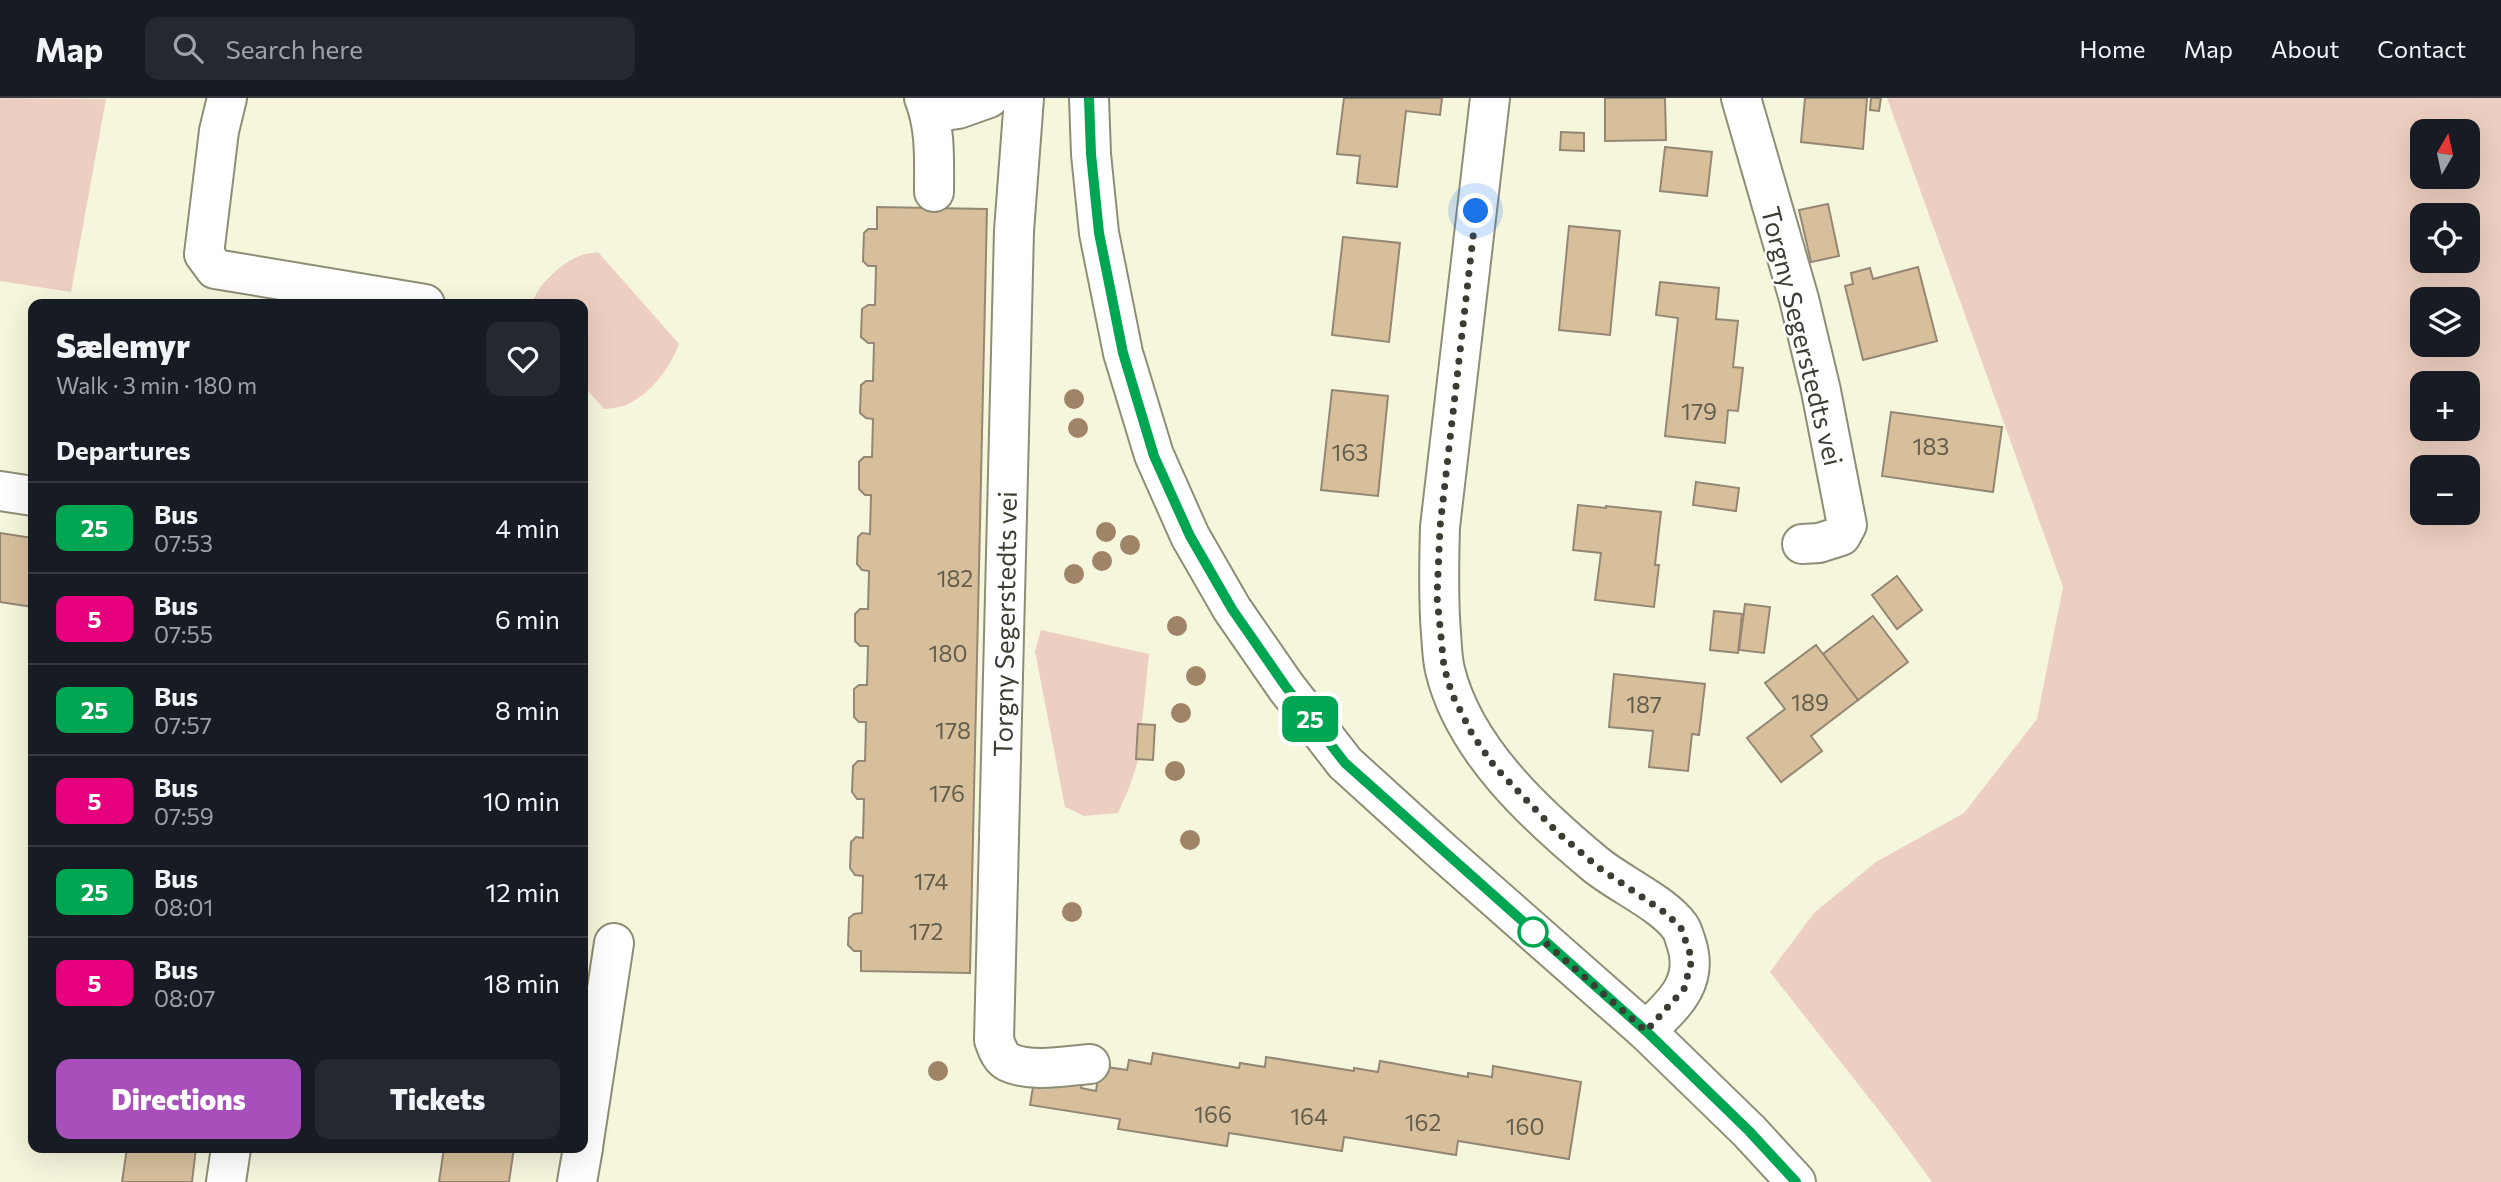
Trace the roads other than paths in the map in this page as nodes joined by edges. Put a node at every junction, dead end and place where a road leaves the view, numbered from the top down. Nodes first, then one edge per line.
1 (227, 98) edge
2 (989, 98) edge
3 (1024, 98) edge
4 (1089, 98) edge
5 (1490, 98) edge
6 (1741, 98) edge
7 (927, 106) edge
8 (934, 192) dead end
9 (395, 299) edge
10 (0, 491) edge
11 (28, 495) edge
12 (1802, 544) dead end
13 (614, 943) dead end
14 (1646, 1031) junction
15 (1090, 1064) dead end
16 (588, 1115) edge
17 (230, 1153) edge
18 (582, 1153) edge
19 (226, 1182) edge
20 (577, 1182) edge
21 (1796, 1182) edge

1 - 9 street
2 - 7 street
3 - 15 street, Torgny Segerstedts vei
4 - 14 street
5 - 14 street
6 - 12 street, Torgny Segerstedts vei
7 - 8 street
10 - 11 street
13 - 16 street
14 - 21 street
17 - 19 street
18 - 20 street

